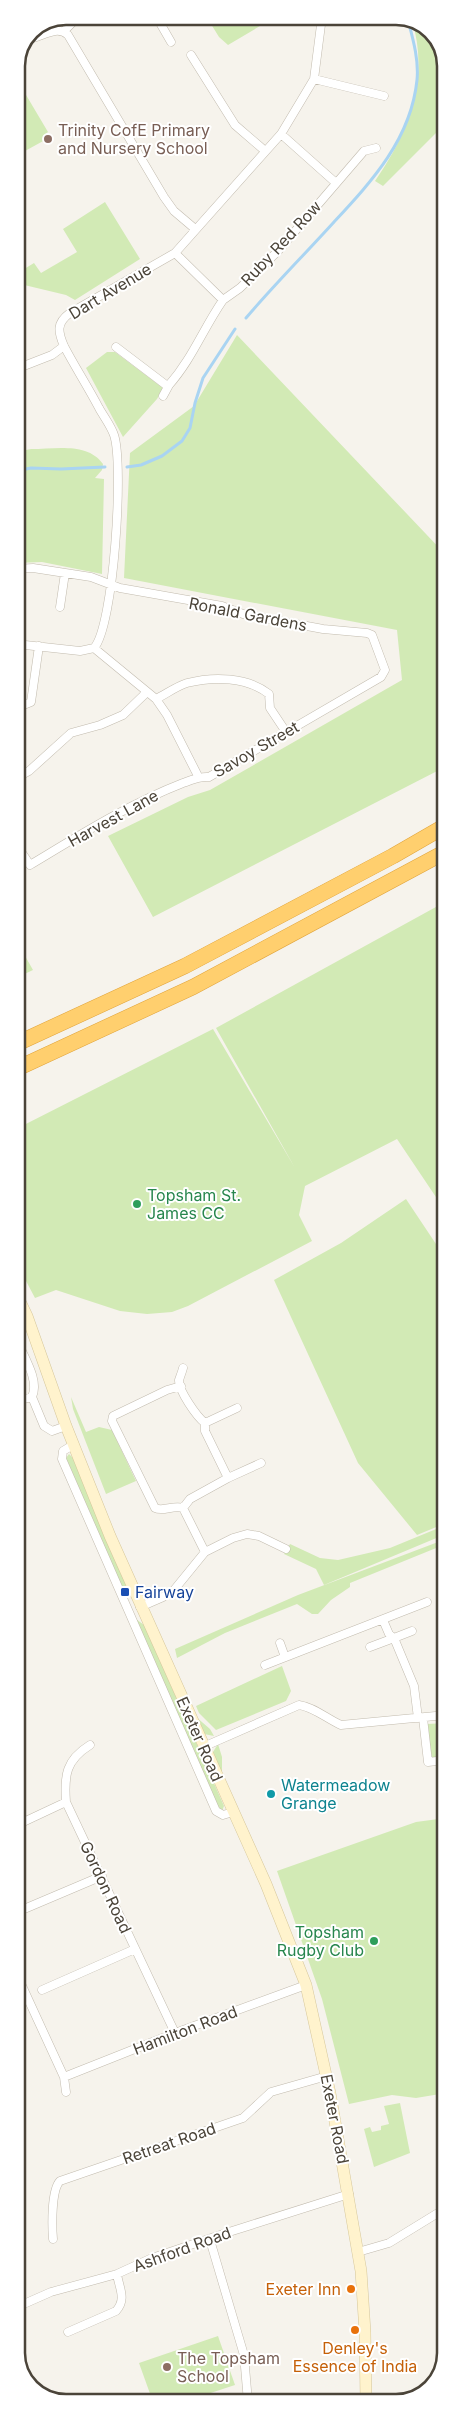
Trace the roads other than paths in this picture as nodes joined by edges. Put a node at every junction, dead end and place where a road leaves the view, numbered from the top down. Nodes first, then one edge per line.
1 (70, 25) edge
2 (161, 25) edge
3 (321, 25) edge
4 (64, 31) junction
5 (39, 36) edge
6 (171, 42) dead end
7 (190, 55) dead end
8 (314, 79) junction
9 (384, 96) dead end
10 (281, 134) junction
11 (376, 148) dead end
12 (264, 150) junction
13 (336, 183) junction
14 (194, 228) junction
15 (175, 253) junction
16 (223, 300) junction
17 (64, 346) junction
18 (116, 347) dead end
19 (25, 366) edge
20 (169, 386) junction
21 (162, 396) dead end
22 (25, 569) edge
23 (65, 573) junction
24 (110, 586) junction
25 (60, 607) dead end
26 (25, 645) edge
27 (39, 646) junction
28 (94, 648) junction
29 (376, 650) joint
30 (147, 692) junction
31 (156, 699) junction
32 (25, 704) edge
33 (286, 732) junction
34 (25, 773) edge
35 (198, 776) junction
36 (437, 831) edge
37 (437, 857) edge
38 (25, 858) edge
39 (25, 1040) edge
40 (25, 1065) edge
41 (25, 1312) edge
42 (25, 1361) edge
43 (183, 1368) dead end
44 (181, 1386) junction
45 (32, 1397) junction
46 (25, 1399) edge
47 (237, 1408) dead end
48 (205, 1423) junction
49 (66, 1426) junction
50 (73, 1445) junction
51 (261, 1463) dead end
52 (228, 1478) junction
53 (183, 1508) junction
54 (286, 1549) dead end
55 (205, 1552) junction
56 (427, 1602) dead end
57 (140, 1607) junction
58 (383, 1620) junction
59 (412, 1631) dead end
60 (394, 1638) junction
61 (280, 1643) dead end
62 (370, 1647) dead end
63 (285, 1657) junction
64 (264, 1665) dead end
65 (437, 1717) edge
66 (420, 1718) junction
67 (90, 1745) dead end
68 (203, 1747) junction
69 (437, 1761) edge
70 (66, 1802) junction
71 (234, 1812) junction
72 (25, 1820) edge
73 (102, 1876) junction
74 (25, 1909) edge
75 (135, 1948) junction
76 (306, 1985) junction
77 (42, 1990) dead end
78 (25, 1992) edge
79 (175, 2033) junction
80 (327, 2076) junction
81 (64, 2077) junction
82 (66, 2092) dead end
83 (348, 2194) junction
84 (437, 2214) edge
85 (53, 2239) dead end
86 (210, 2240) junction
87 (358, 2252) junction
88 (117, 2274) junction
89 (25, 2303) edge
90 (68, 2332) dead end
91 (247, 2394) edge
92 (366, 2394) edge

1 - 4 street
2 - 6 street
3 - 8 street, Dart Avenue
4 - 5 street
4 - 14 street
7 - 12 street
8 - 9 street
8 - 10 street, Dart Avenue
10 - 12 street, Dart Avenue
10 - 13 street
11 - 13 street, Ruby Red Row
12 - 14 street, Dart Avenue
13 - 16 street, Ruby Red Row
14 - 15 street, Dart Avenue
15 - 16 street
15 - 17 street, Dart Avenue
16 - 20 street, Ruby Red Row
17 - 19 street
17 - 24 street, Dart Avenue
18 - 20 street
20 - 21 street, Ruby Red Row
22 - 23 street
23 - 24 street
23 - 25 street
24 - 28 street, Dart Avenue
24 - 29 street, Ronald Gardens
26 - 27 street
27 - 28 street
27 - 32 street
28 - 30 street, Savoy Street
29 - 33 street, Savoy Street
30 - 31 street, Savoy Street
30 - 34 street
31 - 33 street
31 - 35 street, Savoy Street
33 - 35 street, Savoy Street
35 - 38 street, Harvest Lane
36 - 39 highway
37 - 40 highway
41 - 49 street, Exeter Road
42 - 45 street
43 - 44 street
44 - 48 street
44 - 53 street
45 - 46 street
45 - 49 street
47 - 48 street
48 - 52 street
49 - 50 street, Exeter Road
50 - 57 street, Exeter Road
50 - 71 street
51 - 52 street
52 - 53 street
53 - 55 street
54 - 55 street
55 - 57 street
56 - 58 street
57 - 68 street, Exeter Road
58 - 60 street
58 - 63 street
59 - 60 street
60 - 62 street
60 - 66 street
61 - 63 street
63 - 64 street
65 - 66 street
66 - 68 street
66 - 69 street
67 - 70 street
68 - 71 street, Exeter Road
70 - 72 street
70 - 73 street, Gordon Road
71 - 76 street, Exeter Road
73 - 74 street
73 - 75 street, Gordon Road
75 - 77 street
75 - 79 street, Gordon Road
76 - 79 street, Hamilton Road
76 - 80 street, Exeter Road
78 - 81 street
79 - 81 street, Hamilton Road
80 - 83 street, Exeter Road
80 - 85 street, Retreat Road
81 - 82 street
83 - 86 street, Ashford Road
83 - 87 street, Exeter Road
84 - 87 street
86 - 88 street, Ashford Road
86 - 91 street
87 - 92 street, Exeter Road
88 - 89 street, Ashford Road
88 - 90 street

